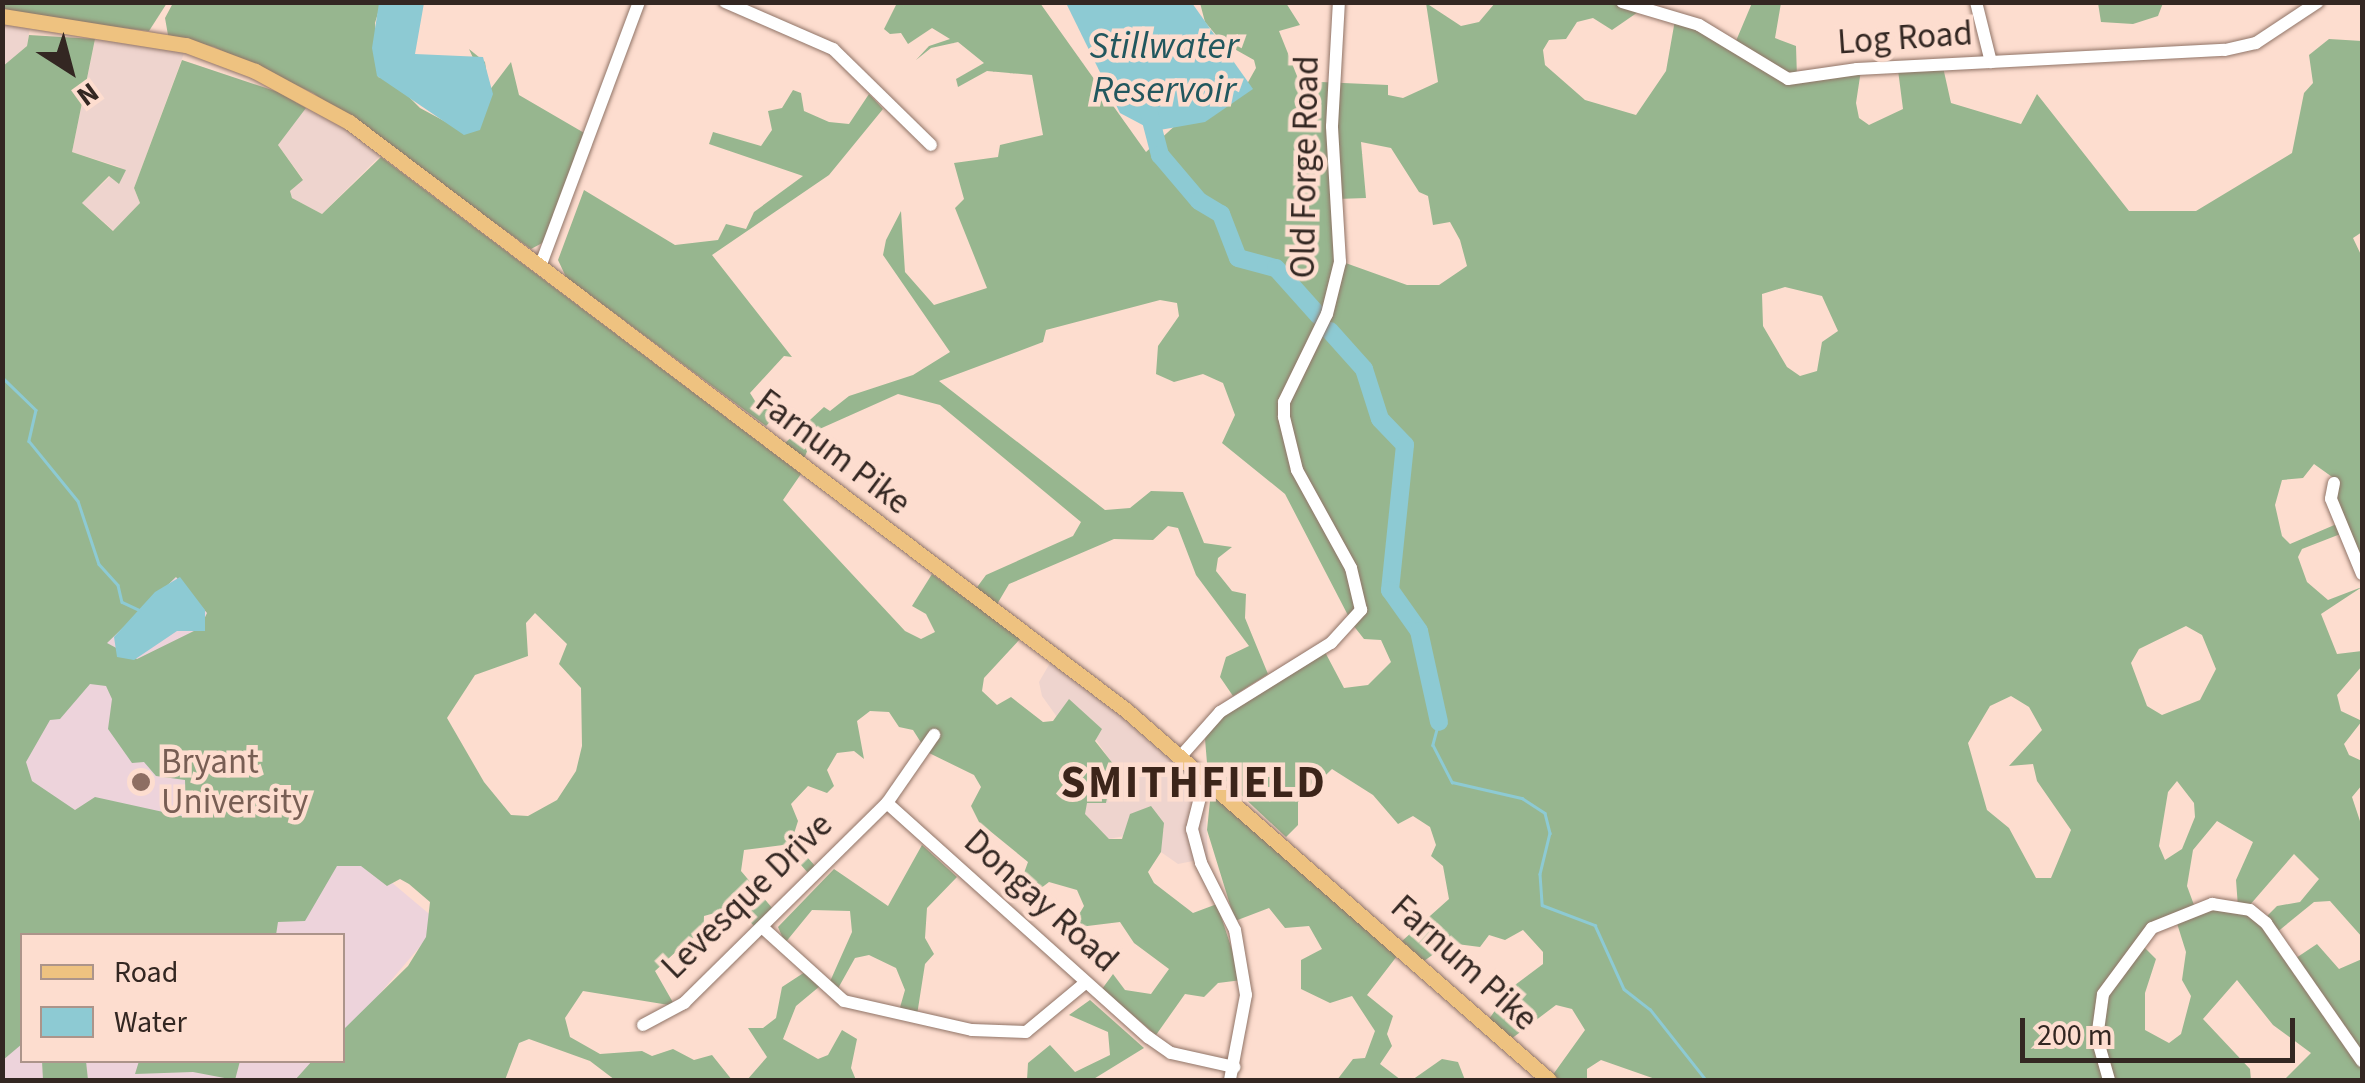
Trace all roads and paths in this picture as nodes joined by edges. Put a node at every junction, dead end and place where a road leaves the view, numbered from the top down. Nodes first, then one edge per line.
1 (640, 2) edge
2 (724, 2) edge
3 (1339, 2) edge
4 (1622, 2) edge
5 (1976, 2) edge
6 (2318, 2) edge
7 (2, 16) edge
8 (1991, 62) junction
9 (930, 144) dead end
10 (541, 264) junction
11 (2334, 483) dead end
12 (2362, 574) edge
13 (934, 736) dead end
14 (1180, 756) junction
15 (1205, 778) junction
16 (887, 803) junction
17 (762, 927) junction
18 (1085, 983) junction
19 (643, 1025) dead end
20 (2362, 1062) edge
21 (1232, 1074) edge
22 (1549, 1080) edge
23 (2109, 1080) edge

1 - 10 street
2 - 9 street
3 - 14 street, Old Forge Road
4 - 8 street, Log Road
5 - 8 street
6 - 8 street, Log Road
7 - 10 main road, Farnum Pike
10 - 14 main road, Farnum Pike
11 - 12 street
13 - 16 street
14 - 15 main road, Farnum Pike
15 - 21 street
15 - 22 main road, Farnum Pike
16 - 17 street, Levesque Drive
16 - 18 street, Dongay Road
17 - 18 street
17 - 19 street, Levesque Drive
18 - 21 street, Dongay Road
20 - 23 street

